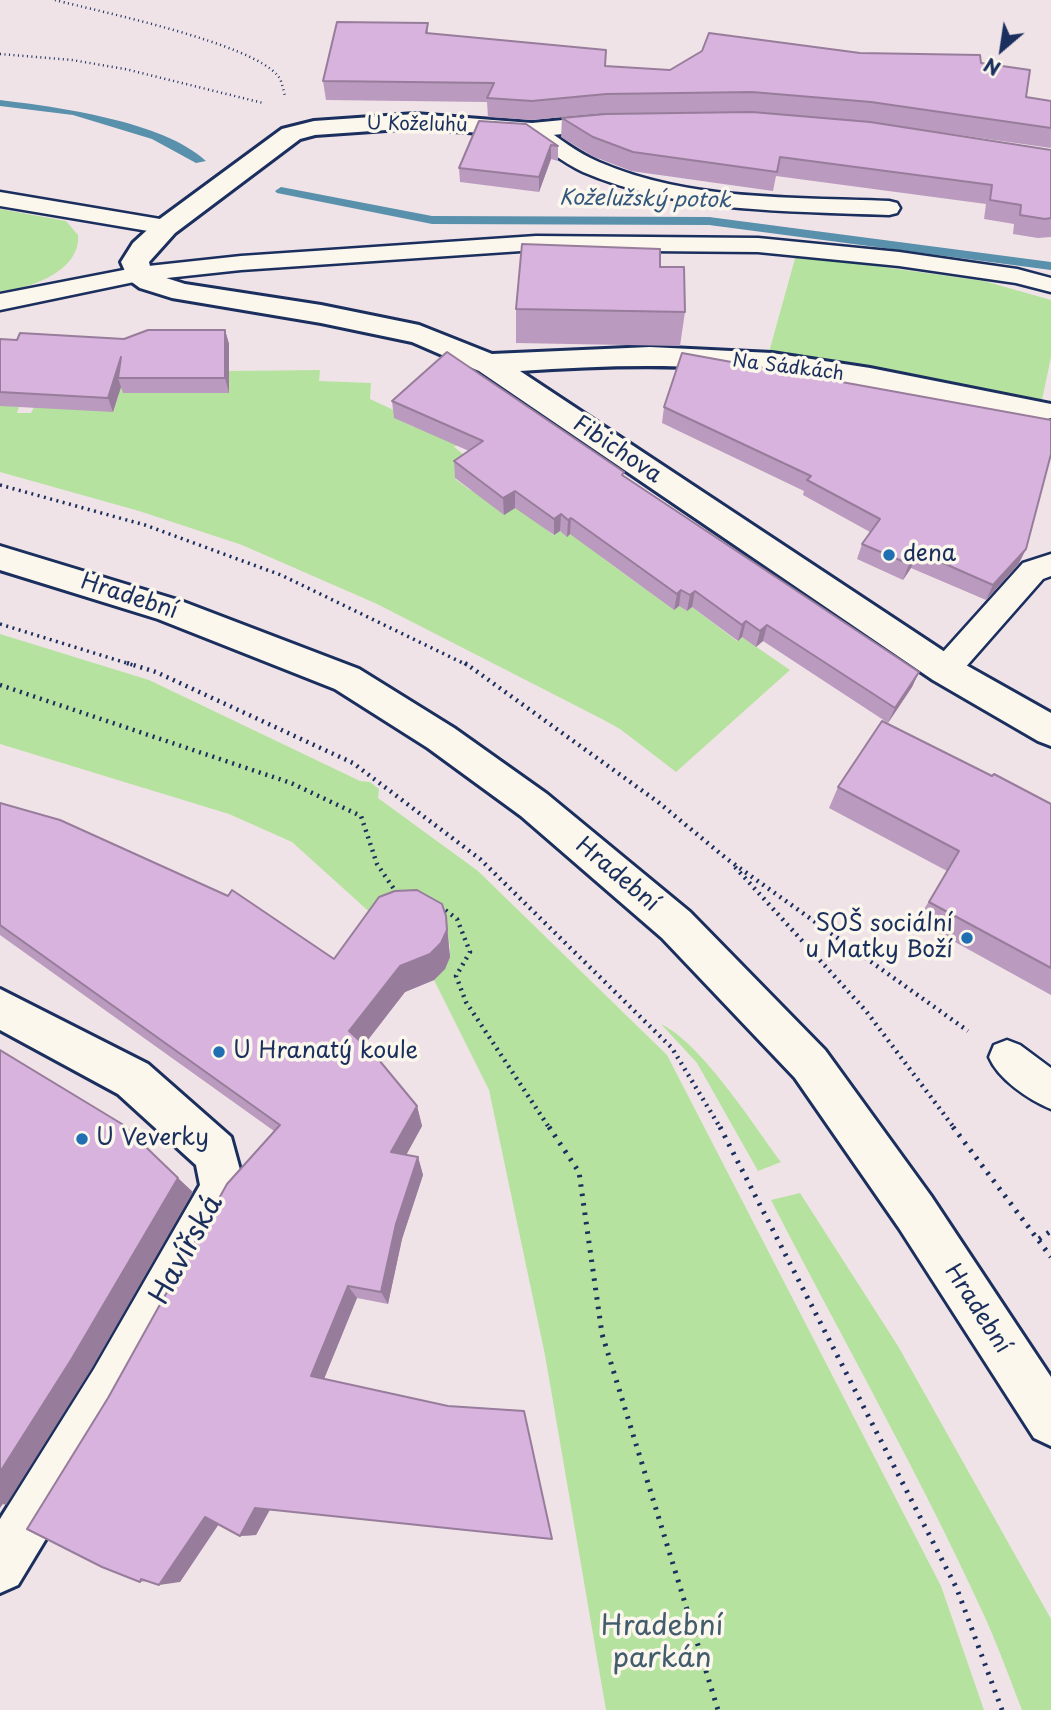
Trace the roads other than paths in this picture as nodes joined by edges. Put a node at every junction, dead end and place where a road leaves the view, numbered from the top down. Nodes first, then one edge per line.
1 (644, 122) edge
2 (532, 130) junction
3 (0, 199) edge
4 (889, 208) dead end
5 (166, 228) junction
6 (139, 274) junction
7 (1051, 285) edge
8 (0, 302) edge
9 (489, 364) junction
10 (1041, 411) dead end
11 (0, 558) edge
12 (1051, 565) edge
13 (945, 670) junction
14 (1051, 731) edge
15 (0, 1008) edge
16 (1007, 1057) road end
17 (1051, 1090) edge
18 (1051, 1421) edge
19 (0, 1567) edge

1 - 2 street, U Koželuhů
2 - 4 lane
2 - 5 street, U Koželuhů
3 - 5 lane
5 - 6 street, U Koželuhů
6 - 7 lane
6 - 8 lane
6 - 9 street, Fibichova
9 - 10 street, Na Sádkách
9 - 13 street, Fibichova
11 - 18 street, Hradební
12 - 13 lane
13 - 14 street, Fibichova
15 - 19 street, Havířská
16 - 17 lane

